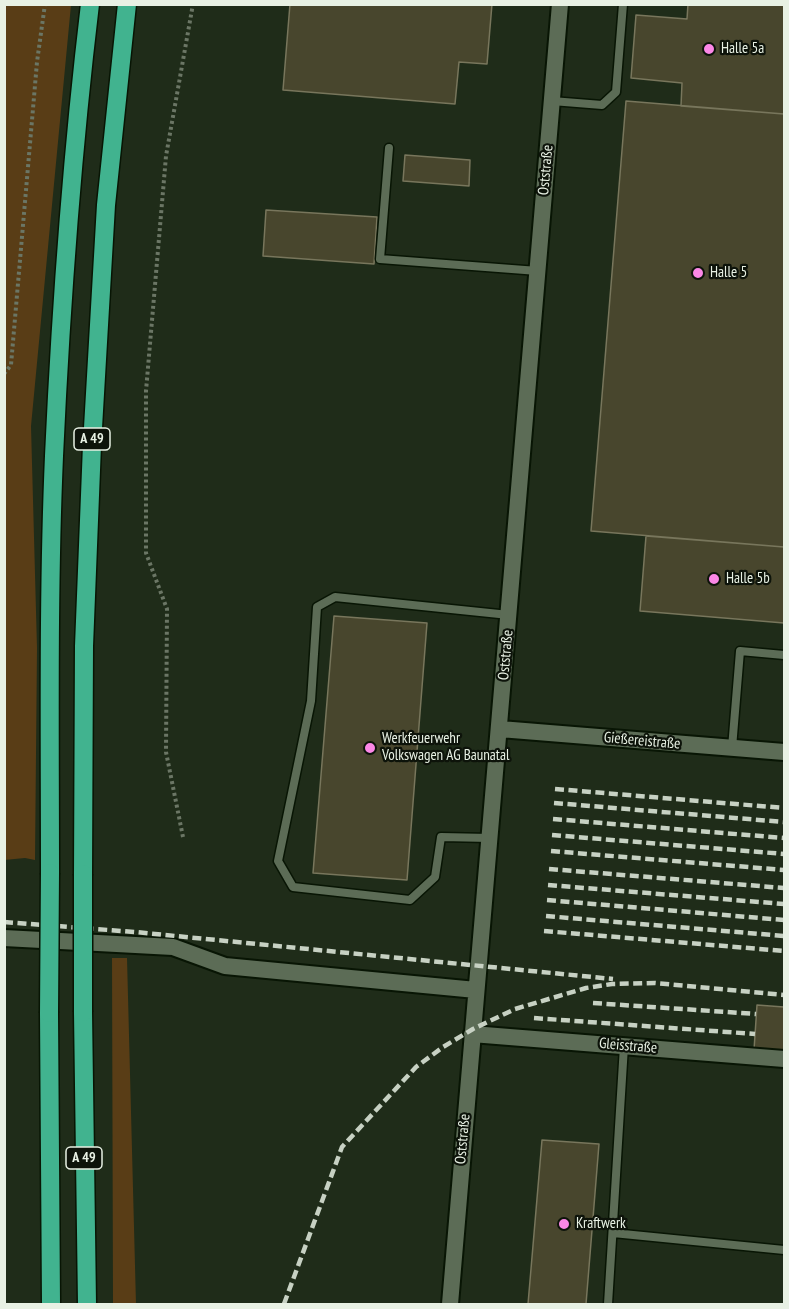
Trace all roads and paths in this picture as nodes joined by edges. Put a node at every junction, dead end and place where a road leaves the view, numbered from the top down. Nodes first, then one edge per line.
1 (45, 4) edge
2 (90, 4) edge
3 (128, 4) edge
4 (194, 4) edge
5 (560, 4) edge
6 (623, 4) edge
7 (552, 101) junction
8 (388, 148) dead end
9 (538, 271) junction
10 (4, 375) edge
11 (509, 615) junction
12 (784, 655) edge
13 (500, 729) junction
14 (732, 748) junction
15 (784, 752) edge
16 (183, 837) dead end
17 (490, 838) junction
18 (4, 938) edge
19 (476, 990) junction
20 (472, 1034) junction
21 (624, 1046) junction
22 (784, 1059) edge
23 (613, 1233) junction
24 (784, 1250) edge
25 (51, 1305) edge
26 (87, 1305) edge
27 (450, 1305) edge
28 (609, 1305) edge

1 - 10 path
2 - 25 highway, A 49, bridge
3 - 26 highway, A 49, bridge
4 - 16 path
5 - 7 street, Oststraße
6 - 7 lane
7 - 9 street, Oststraße
8 - 9 lane
9 - 11 street, Oststraße
11 - 13 street, Oststraße
11 - 17 lane
12 - 14 lane
13 - 14 street, Gießereistraße
13 - 17 street, Oststraße
14 - 15 street, Gießereistraße
17 - 19 street, Oststraße
18 - 19 street
19 - 20 street, Oststraße
20 - 21 street, Gleisstraße
20 - 27 street, Oststraße
21 - 22 street, Gleisstraße
21 - 23 lane
23 - 24 lane
23 - 28 lane

